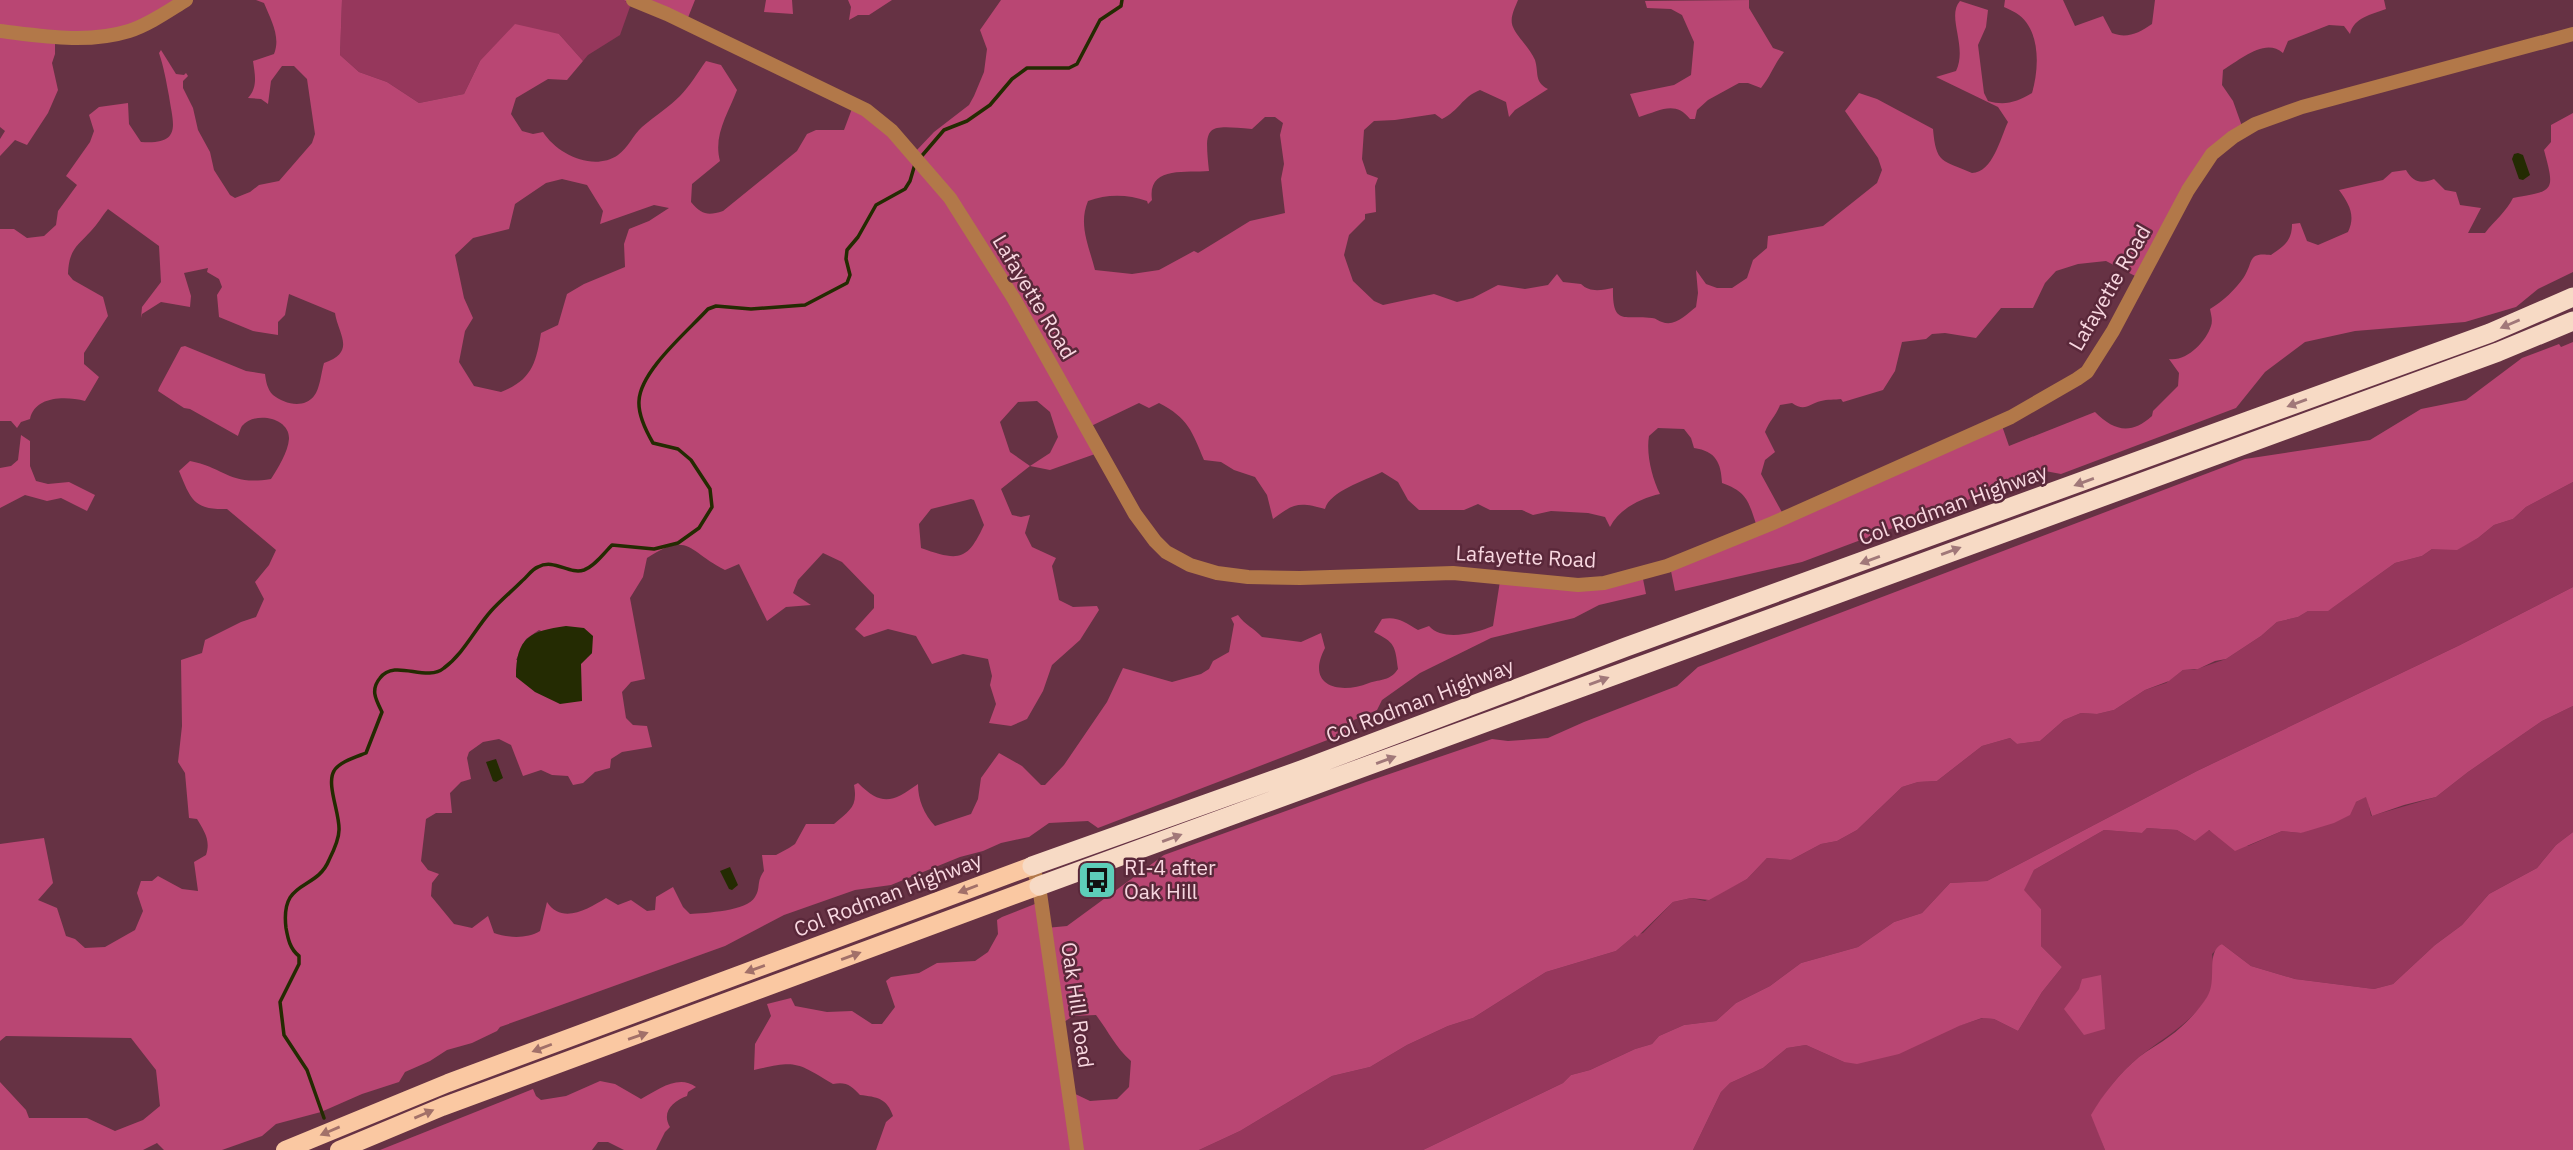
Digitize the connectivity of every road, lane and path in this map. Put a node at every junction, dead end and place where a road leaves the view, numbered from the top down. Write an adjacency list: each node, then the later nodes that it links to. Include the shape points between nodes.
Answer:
1 (186, 0): 3 (street, via 153,21 108,36 57,38)
2 (633, 0): 4 (street, Lafayette Road, via 866,110 892,131 950,198 1014,299 1135,514 1155,541 1178,559 1203,570 1248,577 1453,573 1578,585 1643,574 1773,523 2011,417 2077,379 2087,372 2113,331 2203,167 2219,147 2244,130 2302,107)
3 (0, 30)
4 (2573, 34)
5 (2573, 297): 7 (highway, Col Rodman Highway, one-way to 7, via 2490,332)
6 (2573, 321): 8 (highway, Col Rodman Highway, one-way to 6, via 2472,362)
7 (1032, 866): 8 (street, Oak Hill Road); 9 (highway, Col Rodman Highway, one-way to 9, via 448,1083)
8 (1039, 886): 10 (highway, Col Rodman Highway, one-way to 8, via 442,1107); 11 (street, Oak Hill Road)
9 (285, 1150)
10 (339, 1150)
11 (1077, 1150)

